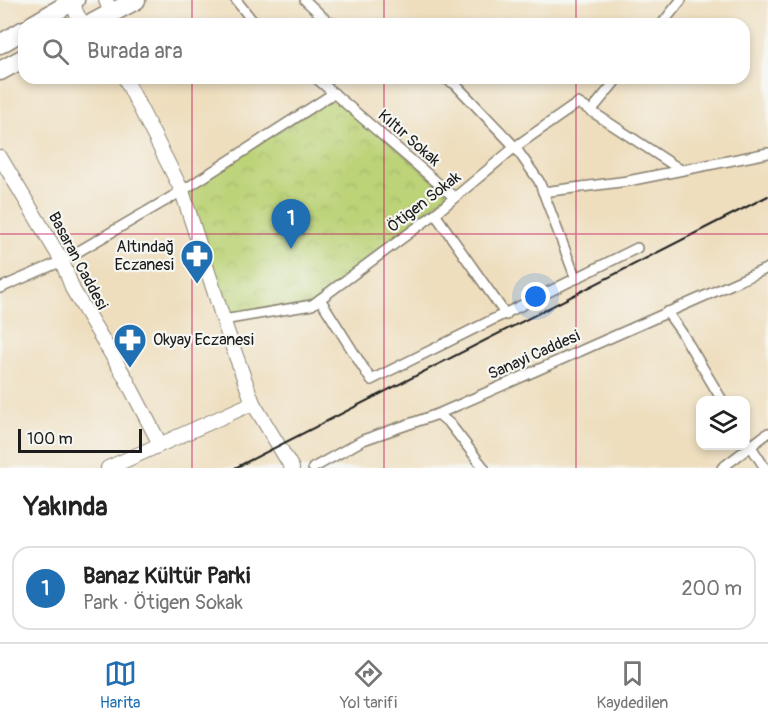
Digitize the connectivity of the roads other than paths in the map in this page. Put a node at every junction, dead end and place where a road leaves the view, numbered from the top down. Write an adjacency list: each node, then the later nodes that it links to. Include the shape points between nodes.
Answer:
1 (74, 0): 7 (highway); 8 (street)
2 (136, 0): 6 (highway)
3 (236, 0): 9 (street)
4 (305, 0): 10 (street)
5 (681, 0): 11 (street)
6 (109, 12)
7 (44, 18)
8 (78, 18)
9 (250, 18)
10 (323, 18)
11 (667, 18)
12 (18, 34): 13 (highway)
13 (0, 44)
14 (18, 61): 15 (highway)
15 (0, 71)
16 (128, 84): 26 (street)
17 (323, 84): 20 (street, Kıltır Sokak)
18 (454, 84): 22 (street)
19 (613, 84): 21 (street)
20 (334, 93): 26 (street); 28 (street, Kıltır Sokak)
21 (591, 111): 22 (street, Ötigen Sokak, via 578,103); 25 (street)
22 (515, 147): 27 (street); 28 (street, Ötigen Sokak)
23 (768, 153): 25 (street)
24 (0, 157): 31 (street, Basaran Caddesi)
25 (681, 170): 27 (street)
26 (182, 191): 31 (street); 38 (street)
27 (543, 192): 33 (street)
28 (454, 197): 29 (street, Ötigen Sokak)
29 (435, 214): 35 (street, Ötigen Sokak); 37 (street)
30 (637, 248): 33 (street)
31 (62, 261): 34 (street); 44 (street, Basaran Caddesi, via 73,290)
32 (768, 268): 36 (street, Sanayi Caddesi)
33 (576, 279): 37 (street)
34 (0, 288)
35 (320, 299): 37 (street, via 371,380); 38 (street, Ötigen Sokak, via 312,305)
36 (667, 312): 39 (street); 41 (street, Sanayi Caddesi)
37 (506, 315)
38 (223, 320): 40 (street)
39 (720, 396)
40 (253, 403): 44 (street); 48 (street)
41 (438, 414): 49 (street, Sanayi Caddesi, via 363,440); 50 (street)
42 (768, 433): 43 (street)
43 (750, 442)
44 (160, 444): 47 (street)
45 (750, 446): 52 (street)
46 (741, 450): 51 (street)
47 (108, 468)
48 (292, 468)
49 (313, 468)
50 (484, 468)
51 (722, 468)
52 (765, 468)

